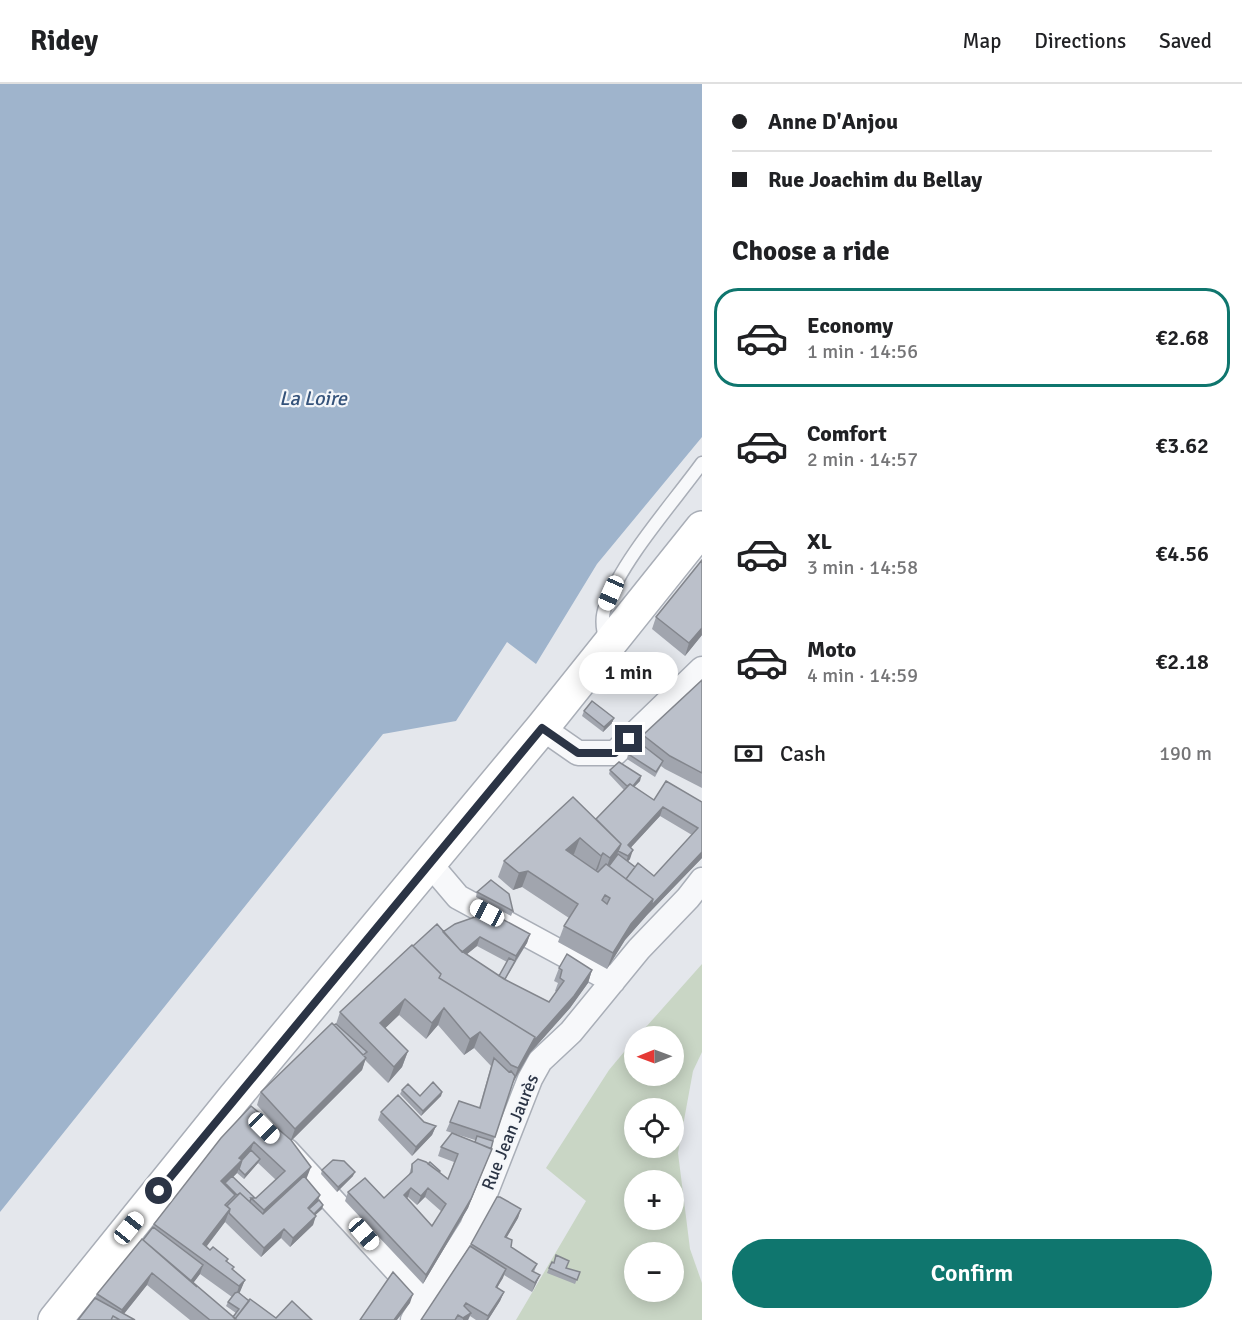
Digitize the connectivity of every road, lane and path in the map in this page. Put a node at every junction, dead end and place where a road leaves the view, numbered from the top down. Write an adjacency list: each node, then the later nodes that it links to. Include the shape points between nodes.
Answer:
1 (702, 463): 3 (lane, via 617,580 605,607 602,630)
2 (702, 528): 3 (main road)
3 (607, 646): 5 (main road)
4 (702, 669): 5 (street, via 615,753 578,753)
5 (542, 728): 6 (main road)
6 (430, 864): 8 (street, via 458,897); 11 (main road, via 242,1106)
7 (695, 889): 8 (street, Rue Jean Jaurès)
8 (613, 981): 10 (street, Rue Jean Jaurès, via 571,1032 540,1061 472,1227)
9 (274, 1138): 10 (street, via 323,1187)
10 (419, 1310)
11 (55, 1320)

